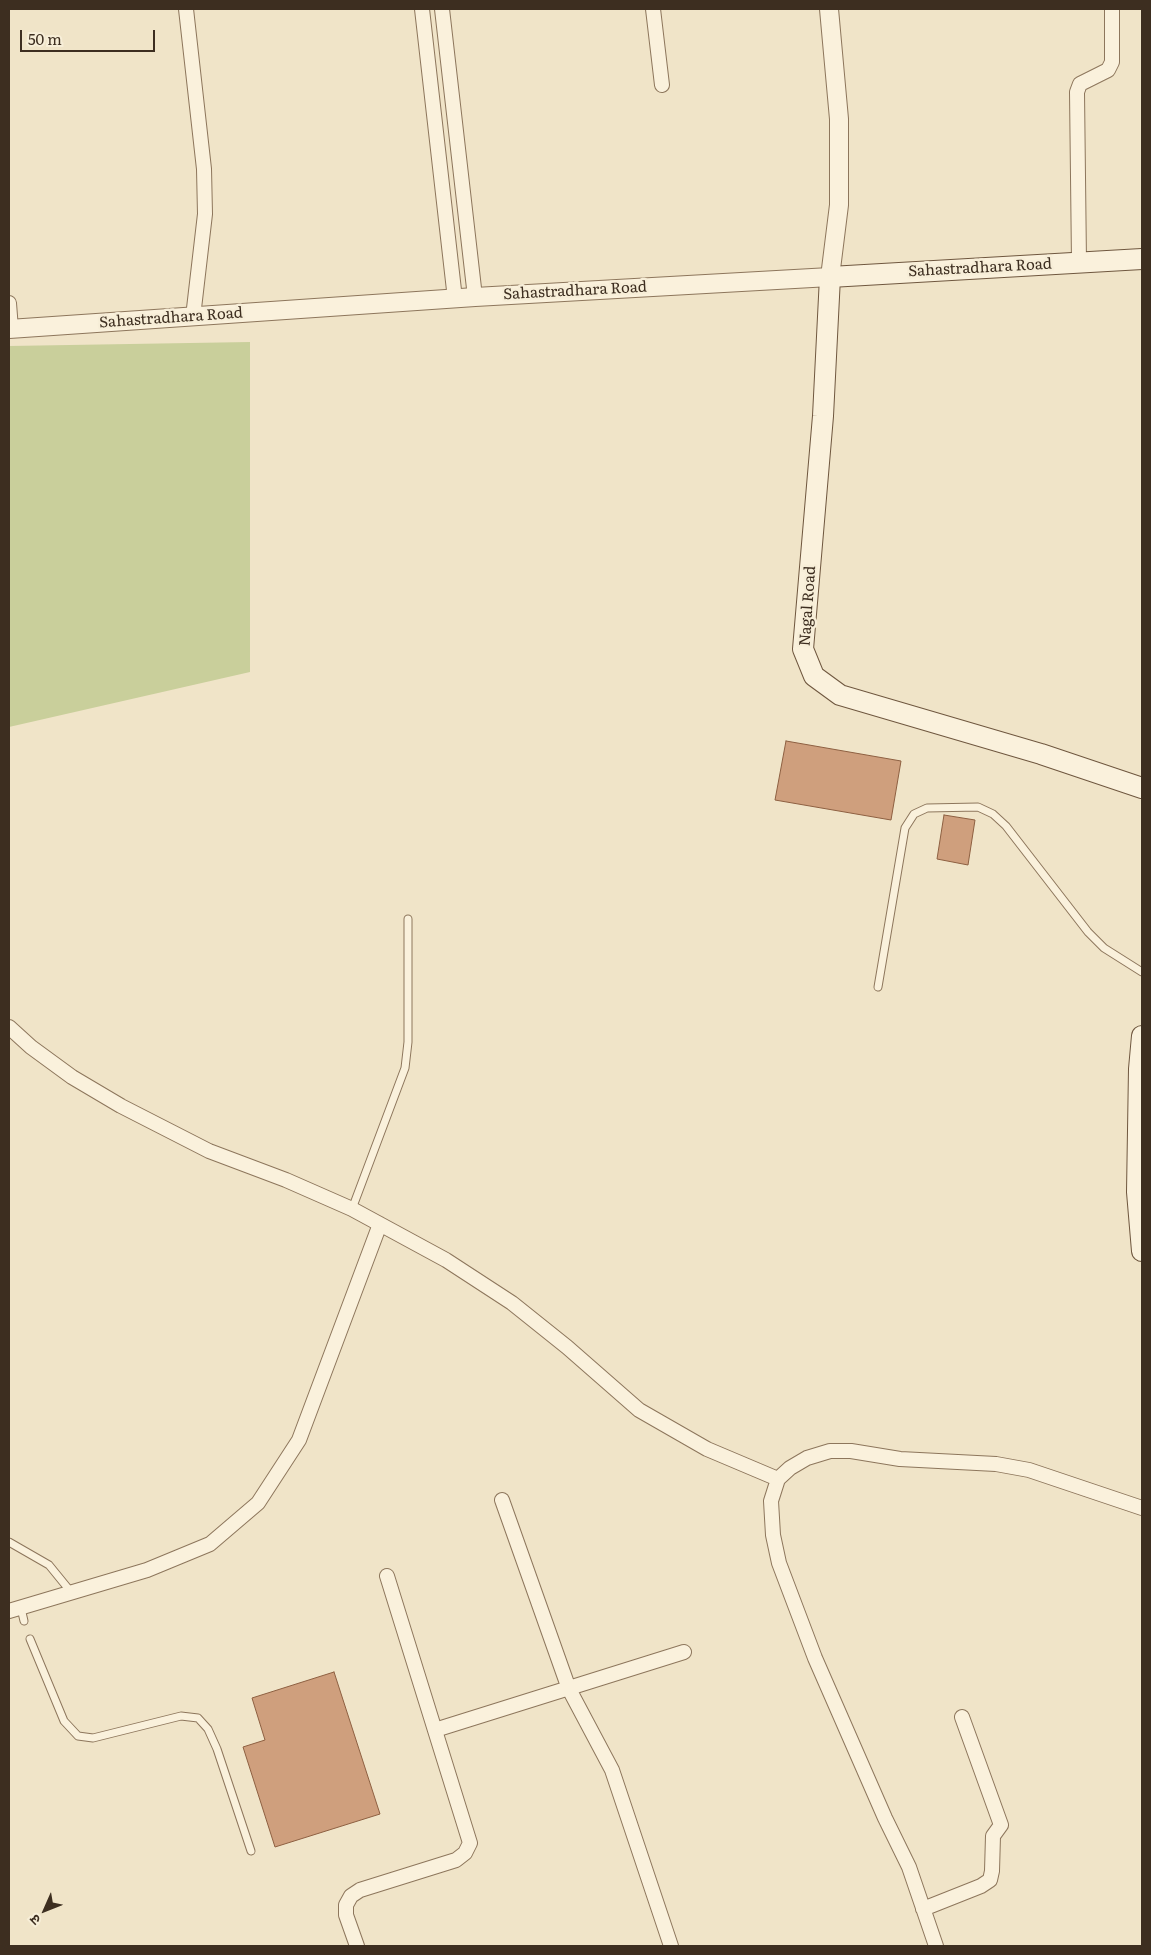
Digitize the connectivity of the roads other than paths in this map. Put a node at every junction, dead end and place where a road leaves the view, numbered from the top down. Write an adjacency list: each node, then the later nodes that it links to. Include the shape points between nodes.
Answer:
1 (186, 9): 14 (street, via 204,169 205,214)
2 (422, 9): 12 (street)
3 (442, 9): 11 (street)
4 (653, 9): 7 (street)
5 (829, 9): 10 (street, via 840,120 839,206)
6 (1112, 9): 9 (street, via 1112,62 1108,70 1080,84 1077,92)
7 (662, 85)
8 (1142, 258): 9 (main road, Sahastradhara Road)
9 (1079, 262): 10 (main road, Sahastradhara Road)
10 (830, 277): 11 (street, Sahastradhara Road); 16 (main road, Nagal Road, via 823,416 803,649 814,676 840,695)
11 (475, 297): 12 (street, Sahastradhara Road)
12 (455, 298): 14 (street, Sahastradhara Road)
13 (9, 303): 15 (street)
14 (193, 316): 15 (street, Sahastradhara Road)
15 (10, 329)
16 (1142, 788)
17 (408, 919): 22 (lane, via 405,1068)
18 (1142, 972): 19 (lane, via 1104,948 1088,932 1006,826 993,814 978,807 927,808 914,814 906,828)
19 (878, 987)
20 (9, 1027): 22 (street, via 72,1077 122,1106 209,1151)
21 (1142, 1036): 24 (main road, via 1138,1192)
22 (352, 1209): 23 (street)
23 (380, 1224): 25 (street, via 446,1260 512,1303 639,1410 707,1449); 30 (street, via 299,1440 258,1503 210,1544 147,1570)
24 (1142, 1244)
25 (778, 1479): 27 (street, via 807,1458 830,1451 851,1451 900,1459 996,1464 1029,1470); 38 (street, via 771,1501 779,1563 815,1658 909,1867)
26 (502, 1500): 34 (street)
27 (1142, 1508)
28 (9, 1542): 30 (lane, via 49,1565)
29 (387, 1576): 36 (street)
30 (71, 1593): 31 (street)
31 (18, 1614)
32 (30, 1639): 37 (lane, via 64,1721 78,1736 94,1738 181,1716 198,1718 218,1749)
33 (684, 1652): 34 (street)
34 (569, 1689): 36 (street); 40 (street, via 612,1770)
35 (962, 1717): 38 (street, via 1001,1825 992,1841 992,1871 990,1880 981,1886)
36 (435, 1730): 39 (street, via 470,1843 456,1860 360,1890 351,1896 346,1905 346,1915)
37 (251, 1851)
38 (924, 1909): 41 (street)
39 (357, 1946)
40 (671, 1946)
41 (936, 1946)

